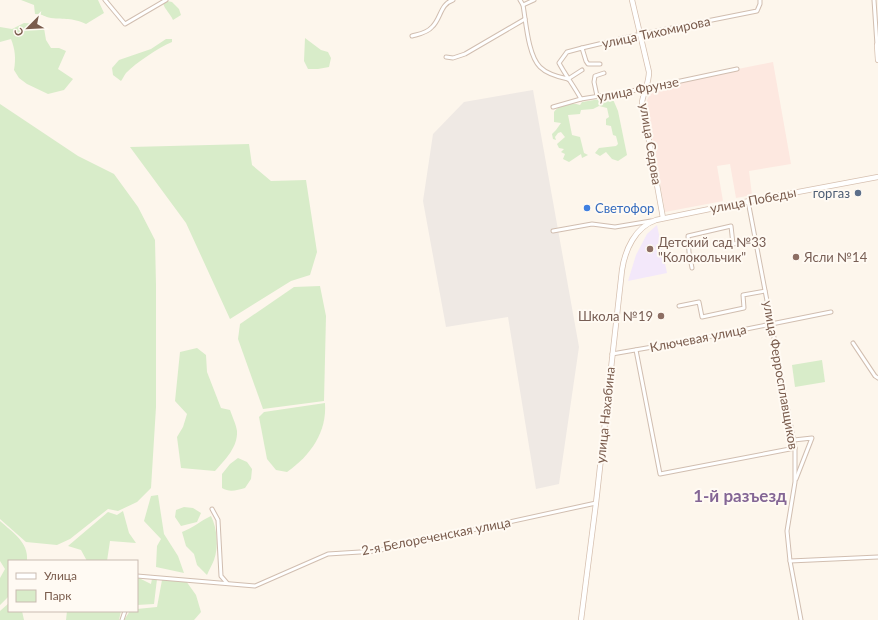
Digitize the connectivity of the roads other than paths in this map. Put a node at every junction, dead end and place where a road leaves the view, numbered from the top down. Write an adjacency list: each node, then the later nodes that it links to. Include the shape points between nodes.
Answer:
1 (105, 0): 2 (street, via 125,24)
2 (166, 0)
3 (453, 0): 12 (street, via 441,9 433,27)
4 (520, 0): 9 (street)
5 (534, 0): 9 (street)
6 (632, 0): 11 (main road, улица Седова)
7 (760, 0): 11 (street, улица Тихомирова, via 757,11)
8 (874, 0): 13 (street)
9 (523, 5): 10 (street)
10 (525, 19): 15 (street, via 465,54 453,58); 22 (street, via 534,59 540,68 552,75)
11 (640, 35): 14 (street, улица Тихомирова); 23 (main road, улица Седова, via 649,72)
12 (412, 36)
13 (877, 45): 16 (main road)
14 (582, 48): 17 (street, улица Тихомирова, via 567,52); 18 (street, via 588,64)
15 (446, 57)
16 (878, 60)
17 (559, 63): 22 (street, улица Фрунзе)
18 (600, 64)
19 (737, 69): 23 (street, улица Фрунзе)
20 (582, 70): 22 (street)
21 (604, 73): 24 (street, via 595,76)
22 (568, 79): 25 (street, улица Фрунзе)
23 (646, 88): 24 (street, улица Фрунзе); 29 (main road, улица Седова, via 642,102)
24 (597, 96): 25 (street, улица Фрунзе)
25 (581, 99): 26 (street)
26 (553, 107)
27 (878, 177): 28 (main road, улица Победы)
28 (748, 201): 29 (main road, улица Победы); 32 (street, улица Ферросплавщиков)
29 (663, 218): 30 (main road, улица Победы)
30 (652, 221): 31 (street, via 615,227 592,224); 40 (main road, улица Нахабина, via 637,234 624,256)
31 (553, 231)
32 (756, 240): 33 (street, via 733,244 731,226 688,236); 34 (street, улица Ферросплавщиков)
33 (692, 268)
34 (765, 291): 35 (street, via 743,296 744,308 702,317 699,302); 37 (street, улица Ферросплавщиков)
35 (679, 306)
36 (831, 312): 37 (street, Ключевая улица)
37 (772, 324): 39 (street, Ключевая улица); 42 (street, улица Ферросплавщиков)
38 (853, 343): 41 (street)
39 (636, 350): 40 (street, Ключевая улица); 43 (street, via 660,474)
40 (612, 354): 45 (main road, улица Нахабина)
41 (878, 378)
42 (794, 440): 43 (street, улица Ферросплавщиков); 44 (street, via 812,438)
43 (795, 448): 44 (street, улица Ферросплавщиков)
44 (794, 482): 48 (street, улица Ферросплавщиков, via 787,531)
45 (596, 503): 50 (street, 2-я Белореченская улица, via 376,551 328,554 255,586); 51 (main road, улица Нахабина)
46 (212, 509): 50 (street, via 218,520 221,576)
47 (878, 558): 48 (street)
48 (790, 561): 52 (street, улица Ферросплавщиков)
49 (138, 576): 50 (street, 2-я Белореченская улица)
50 (227, 583)
51 (581, 620)
52 (801, 620)

